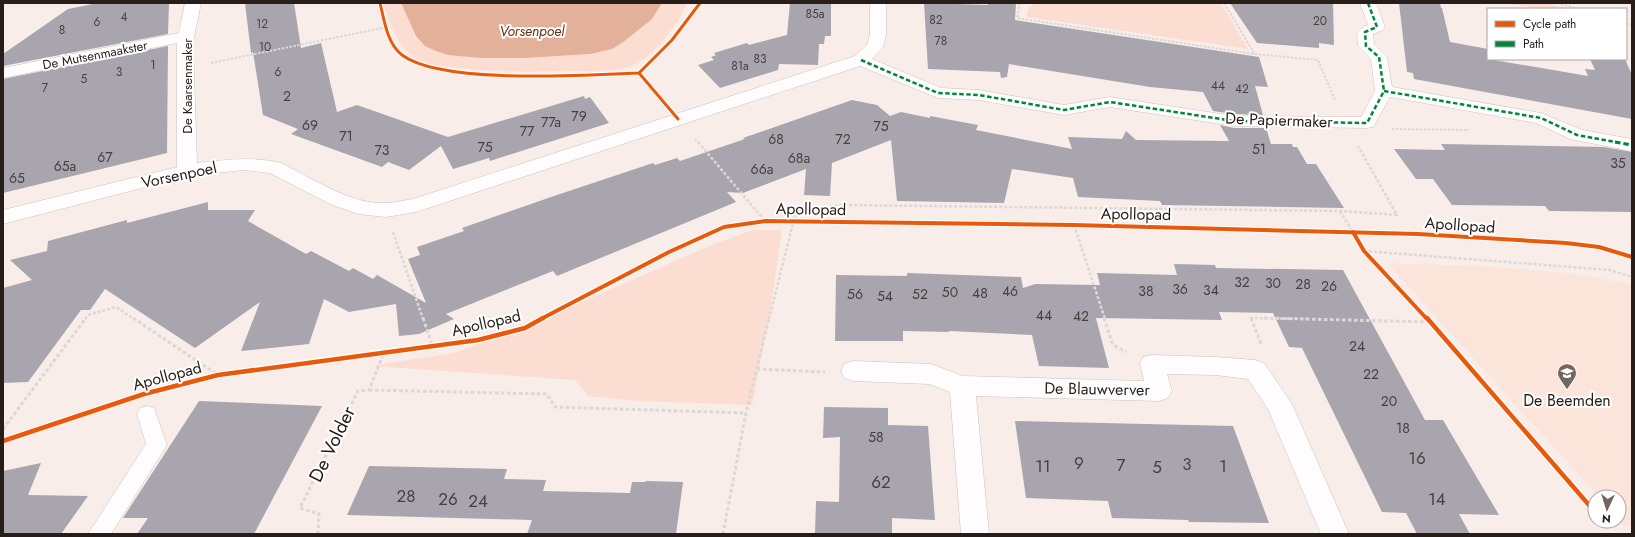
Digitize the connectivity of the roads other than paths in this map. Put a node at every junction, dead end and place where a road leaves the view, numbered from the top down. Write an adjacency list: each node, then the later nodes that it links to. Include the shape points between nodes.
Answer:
1 (193, 3): 4 (street, De Kaarsenmaker)
2 (878, 3): 5 (street, Vorsenpoel, via 878,35 875,47)
3 (1368, 3): 7 (street, via 1377,27 1365,32 1366,46 1379,57)
4 (186, 36): 6 (street, De Mutsenmaakster); 9 (street, De Kaarsenmaker)
5 (861, 60): 7 (street, De Papiermaker, via 938,93 979,95 1064,110 1110,102 1176,110 1234,121 1367,123); 9 (street, Vorsenpoel, via 443,197 386,210 358,207 337,199 274,167 244,164)
6 (3, 73)
7 (1384, 91): 8 (street, via 1541,118 1578,135)
8 (1632, 145)
9 (187, 170): 10 (street, Vorsenpoel)
10 (3, 217)
11 (853, 371): 12 (street, De Blauwverver, via 932,374)
12 (962, 386): 15 (street); 16 (street, De Blauwverver, via 1159,391 1152,364 1255,370 1279,404)
13 (147, 414): 14 (lane, via 157,445)
14 (99, 534)
15 (975, 534)
16 (1335, 534)

